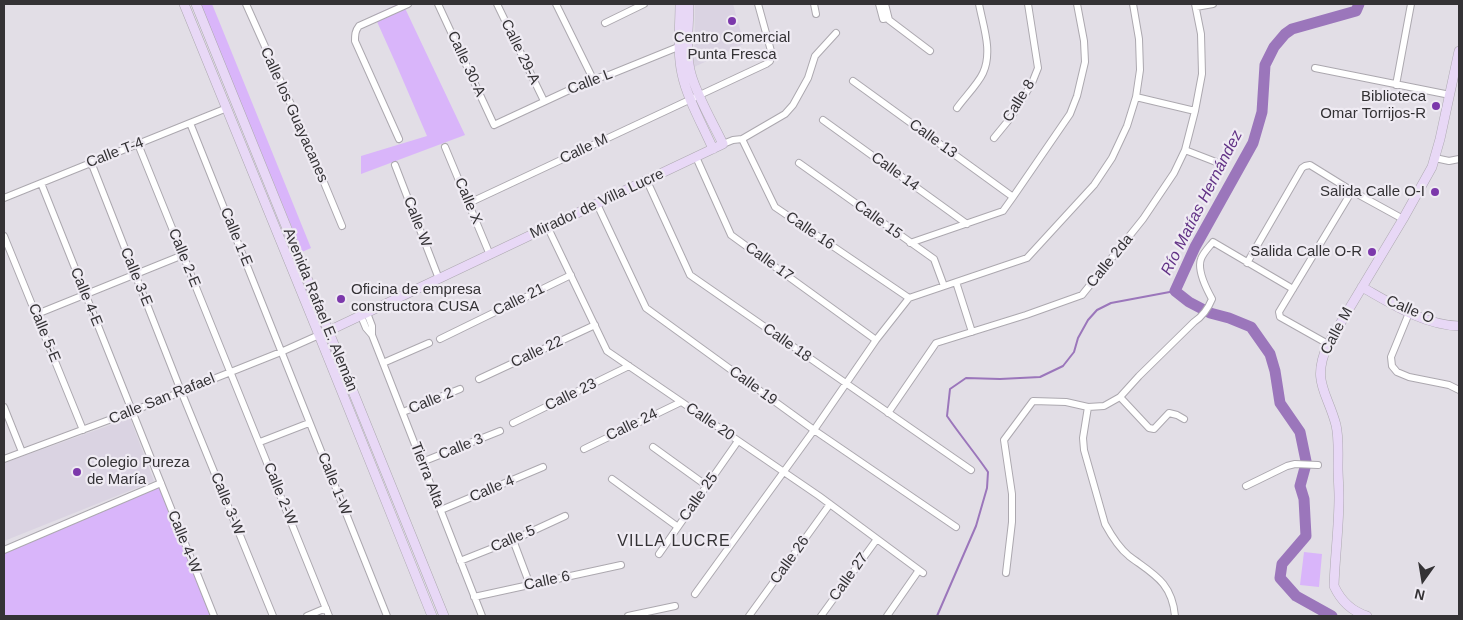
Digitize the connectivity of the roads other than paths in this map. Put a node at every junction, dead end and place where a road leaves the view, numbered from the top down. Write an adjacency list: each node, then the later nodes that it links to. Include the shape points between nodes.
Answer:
1 (184, 4): 38 (street, Avenida Rafael E. Alemán)
2 (196, 4): 89 (street, Avenida Rafael E. Alemán)
3 (246, 4): 68 (street, Calle los Guayacanes)
4 (408, 4): 45 (street, via 359,26 355,35)
5 (438, 4): 43 (street, Calle 30-A)
6 (497, 4): 37 (street, Calle 29-A)
7 (556, 4): 31 (street)
8 (644, 4): 24 (street)
9 (680, 4): 26 (street)
10 (689, 4): 26 (street)
11 (758, 4): 35 (street, Calle M, via 771,51 770,61)
12 (814, 4): 22 (street)
13 (879, 4): 23 (street, via 883,19)
14 (885, 4): 23 (street)
15 (979, 4): 39 (street, via 987,59 982,74)
16 (1028, 4): 44 (street, Calle 8, via 1038,68 1012,116)
17 (1077, 4): 62 (street, via 1085,62 1078,96 1070,114)
18 (1133, 4): 36 (street, via 1139,39 1140,70)
19 (1213, 4): 21 (street)
20 (1411, 4): 33 (street)
21 (1195, 5): 40 (street, Calle 2da, via 1202,74)
22 (816, 14)
23 (888, 18): 27 (street)
24 (605, 23)
25 (836, 33): 46 (street, Mirador de Villa Lucre, via 815,56 808,78 793,105 785,114)
26 (684, 45): 31 (street, Calle L); 35 (street, via 686,73)
27 (930, 51)
28 (1459, 51): 29 (street, Calle M)
29 (1458, 66): 34 (street, Calle M)
30 (1315, 68): 33 (street)
31 (593, 79): 37 (street, Calle L)
32 (853, 81): 62 (street, Calle 13)
33 (1396, 84): 34 (street)
34 (1450, 95): 53 (street, Calle M)
35 (695, 97): 48 (street); 50 (street); 64 (street, Calle M)
36 (1136, 97): 40 (street); 78 (street, via 1128,126 1094,185 1027,258)
37 (544, 101): 43 (street, Calle L)
38 (227, 108): 42 (street, Calle T-4); 91 (street, Avenida Rafael E. Alemán)
39 (957, 108)
40 (1196, 111): 51 (street, Calle 2da)
41 (823, 120): 67 (street, Calle 14)
42 (190, 123): 47 (street, Calle T-4); 96 (street, Calle 1-E)
43 (494, 125)
44 (994, 138)
45 (399, 139)
46 (742, 139): 48 (street, Mirador de Villa Lucre); 83 (street, Calle 16, via 775,207)
47 (138, 144): 55 (street, Calle T-4); 72 (street, Calle 2-E)
48 (723, 144): 50 (street, Mirador de Villa Lucre)
49 (445, 147): 64 (street, Calle X)
50 (714, 149): 52 (street, Mirador de Villa Lucre)
51 (1185, 150): 56 (street); 90 (street, Calle 2da, via 1174,173 1143,219 1082,295)
52 (696, 158): 59 (street, Mirador de Villa Lucre); 93 (street, Calle 17, via 731,235)
53 (1435, 158): 54 (street); 66 (street, Calle M)
54 (1459, 159)
55 (90, 162): 60 (street, Calle T-4); 75 (street, Calle 3-E)
56 (1216, 162)
57 (798, 163): 71 (street, Calle 15)
58 (395, 165): 77 (street, Calle W)
59 (647, 181): 65 (street, Mirador de Villa Lucre); 101 (street, Calle 18, via 690,275)
60 (41, 183): 63 (street, Calle T-4); 82 (street, Calle 4-E)
61 (1352, 191): 66 (street); 74 (street, via 1310,165 1302,168); 81 (street)
62 (1013, 197): 67 (street, via 1002,211)
63 (4, 198)
64 (469, 203): 73 (street, Calle X)
65 (597, 204): 69 (street, Mirador de Villa Lucre); 116 (street, Calle 19, via 646,308)
66 (1403, 219): 80 (street, Calle M)
67 (967, 224): 71 (street)
68 (342, 226)
69 (548, 228): 73 (street, Mirador de Villa Lucre); 76 (street, Calle 20)
70 (4, 236): 85 (street, Calle 5-E)
71 (910, 243): 79 (street, Calle 15, via 934,259)
72 (183, 255): 75 (street); 99 (street, Calle 2-E)
73 (490, 255): 77 (street, Mirador de Villa Lucre)
74 (1247, 263): 81 (street); 105 (street, via 1213,242 1201,260 1205,286 1212,299 1210,305)
75 (135, 275): 82 (street); 104 (street, Calle 3-E)
76 (571, 275): 87 (street, Calle 20); 92 (street, Calle 21)
77 (439, 279): 86 (street, Mirador de Villa Lucre)
78 (956, 282): 79 (street); 90 (street)
79 (944, 286): 83 (street)
80 (1362, 287): 84 (street, Calle O); 95 (street, Calle M)
81 (1292, 289): 95 (street, via 1280,316)
82 (85, 295): 85 (street); 109 (street, Calle 4-E)
83 (909, 298): 93 (street)
84 (1409, 313): 88 (street, Calle O); 103 (street, via 1391,357 1392,366 1396,372 1409,377 1450,385)
85 (37, 314): 115 (street, Calle 5-E)
86 (364, 315): 89 (street, Mirador de Villa Lucre); 97 (street, Tierra Alta, via 366,328)
87 (596, 325): 98 (street, Calle 20, via 607,351); 100 (street, Calle 22)
88 (1459, 326)
89 (328, 332): 91 (street, Mirador de Villa Lucre); 157 (street, Avenida Rafael E. Alemán)
90 (972, 332): 111 (street, Calle 2da, via 936,343)
91 (319, 335): 96 (street, Calle San Rafael); 156 (street, Avenida Rafael E. Alemán)
92 (440, 339)
93 (876, 340): 101 (street)
94 (428, 343): 97 (street)
95 (1328, 344): 150 (street, Calle M, via 1320,378 1338,435 1339,497 1334,586)
96 (281, 352): 99 (street, Calle San Rafael); 113 (street, Calle 1-W)
97 (384, 363): 110 (street, Tierra Alta)
98 (630, 366): 106 (street, Calle 20); 114 (street, Calle 23)
99 (231, 372): 104 (street, Calle San Rafael); 119 (street, Calle 2-W)
100 (479, 379)
101 (846, 384): 111 (street, Calle 18); 116 (street)
102 (460, 389): 110 (street, Calle 2)
103 (1459, 390)
104 (181, 391): 109 (street, Calle San Rafael); 152 (street, Calle 3-W)
105 (1120, 397): 108 (street, via 1104,406); 112 (street, via 1149,428 1154,429 1169,413)
106 (681, 402): 118 (street, Calle 20); 121 (street, Calle 24)
107 (4, 407): 122 (street)
108 (1088, 407): 144 (street, via 1066,402 1032,401 1004,440 1012,494); 163 (street, via 1084,450 1105,524 1128,555 1163,582)
109 (133, 411): 115 (street, Calle San Rafael); 130 (street, Calle 4-W)
110 (403, 412): 124 (street, Tierra Alta)
111 (888, 413): 127 (street, Calle 18)
112 (1184, 419)
113 (309, 423): 119 (street); 155 (street, Calle 1-W)
114 (513, 423)
115 (83, 430): 122 (street, Calle San Rafael)
116 (814, 430): 128 (street); 137 (street, Calle 19)
117 (500, 431): 124 (street, Calle 3)
118 (738, 440): 128 (street, Calle 20); 131 (street, Calle 25)
119 (260, 442): 149 (street, Calle 2-W)
120 (653, 447): 131 (street)
121 (584, 449)
122 (22, 452): 123 (street, Calle San Rafael)
123 (4, 459)
124 (422, 462): 134 (street, Tierra Alta)
125 (1318, 465): 132 (street, via 1287,466)
126 (543, 467): 134 (street, Calle 4)
127 (971, 470)
128 (784, 472): 133 (street, Calle 20); 146 (street)
129 (612, 479): 136 (street)
130 (161, 484): 140 (street); 151 (street, Calle 4-W)
131 (706, 486): 136 (street, Calle 25)
132 (1246, 486)
133 (830, 504): 138 (street, Calle 20); 160 (street, Calle 26)
134 (441, 510): 142 (street, Tierra Alta)
135 (565, 516): 139 (street, Calle 5)
136 (678, 527): 141 (street, Calle 25)
137 (956, 528)
138 (876, 539): 161 (street, Calle 27); 162 (street, Calle 20, via 921,572)
139 (513, 540): 142 (street, Calle 5); 145 (street)
140 (4, 550)
141 (660, 554)
142 (460, 561): 147 (street, Tierra Alta)
143 (621, 565): 145 (street, Calle 6)
144 (1006, 573)
145 (530, 584): 147 (street, Calle 6)
146 (695, 594)
147 (474, 597): 158 (street, Tierra Alta)
148 (675, 606): 159 (street)
149 (326, 608): 153 (street); 154 (street, Calle 2-W)
150 (1352, 614): 164 (street, Calle M)
151 (214, 616)
152 (273, 616)
153 (307, 616)
154 (330, 616)
155 (387, 616)
156 (432, 616)
157 (444, 616)
158 (482, 616)
159 (628, 616)
160 (749, 616)
161 (821, 616)
162 (887, 616)
163 (1175, 616)
164 (1367, 616)

